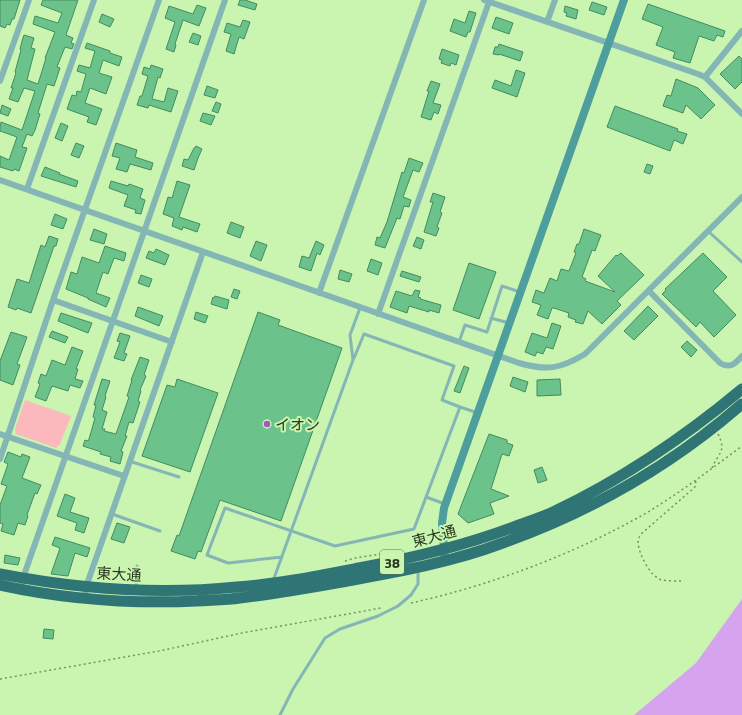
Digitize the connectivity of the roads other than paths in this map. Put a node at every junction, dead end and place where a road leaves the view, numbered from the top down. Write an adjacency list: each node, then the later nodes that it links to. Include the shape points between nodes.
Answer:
1 (29, 0): 13 (street)
2 (94, 0): 16 (street)
3 (159, 0): 18 (street)
4 (225, 0): 19 (street)
5 (424, 0): 25 (street)
6 (555, 0): 9 (street)
7 (624, 0): 11 (street)
8 (486, 1): 9 (street); 28 (street)
9 (547, 22): 11 (street)
10 (742, 31): 12 (street)
11 (609, 43): 12 (street); 24 (street)
12 (705, 77): 14 (street)
13 (0, 81)
14 (742, 114)
15 (0, 180): 16 (street)
16 (27, 189): 18 (street)
17 (742, 197): 20 (street)
18 (86, 210): 19 (street); 26 (street)
19 (144, 231): 21 (street); 30 (street)
20 (708, 231): 22 (lane); 23 (street)
21 (203, 252): 25 (street); 32 (street)
22 (742, 262)
23 (649, 291): 34 (street, via 585,354 563,366 533,367); 35 (street, via 720,363 730,366)
24 (521, 292): 29 (lane, via 502,286); 31 (street)
25 (318, 293): 27 (street)
26 (53, 300): 30 (street); 42 (street)
27 (360, 308): 28 (street); 36 (lane, via 350,335)
28 (378, 314): 33 (street)
29 (491, 318): 31 (lane); 33 (lane, via 487,332 465,325)
30 (113, 321): 32 (street); 43 (street)
31 (510, 324): 34 (street)
32 (172, 342): 45 (street)
33 (459, 342): 34 (street)
34 (499, 355): 40 (street)
35 (742, 356)
36 (353, 360): 39 (lane, via 364,334 454,366 442,400); 52 (lane)
37 (742, 390): 53 (highway, 東大通 / 38, via 667,448 622,476 552,513)
38 (742, 404): 53 (highway, 東大通 / 38, via 672,458 628,486 556,523 499,545)
39 (460, 407): 40 (lane); 48 (lane)
40 (478, 413): 49 (street)
41 (0, 434): 42 (street)
42 (8, 436): 43 (street); 44 (street)
43 (65, 456): 46 (street); 58 (street)
44 (0, 459)
45 (129, 461): 46 (street); 47 (lane)
46 (124, 476): 50 (street)
47 (179, 477)
48 (426, 497): 49 (lane); 52 (lane, via 414,529 335,546)
49 (446, 504): 53 (street, via 442,523)
50 (112, 514): 51 (lane); 63 (street)
51 (160, 531)
52 (291, 531): 54 (lane); 54 (lane, via 225,508 207,555 228,563)
53 (445, 555): 56 (highway, 東大通 / 38); 59 (highway, 東大通 / 38)
54 (282, 557): 59 (lane)
55 (137, 566): 62 (lane)
56 (418, 567): 63 (highway, 東大通 / 38, via 239,599 159,602); 64 (lane, via 418,584 411,595 398,606 340,629 325,638)
57 (0, 574): 58 (highway, 東大通 / 38)
58 (23, 578): 61 (street); 63 (highway, 東大通 / 38)
59 (273, 583): 62 (highway, 東大通 / 38, via 237,588)
60 (0, 585): 61 (highway, 東大通 / 38)
61 (21, 589): 63 (highway, 東大通 / 38)
62 (136, 590): 63 (highway, 東大通 / 38)
63 (85, 593)
64 (280, 715)

